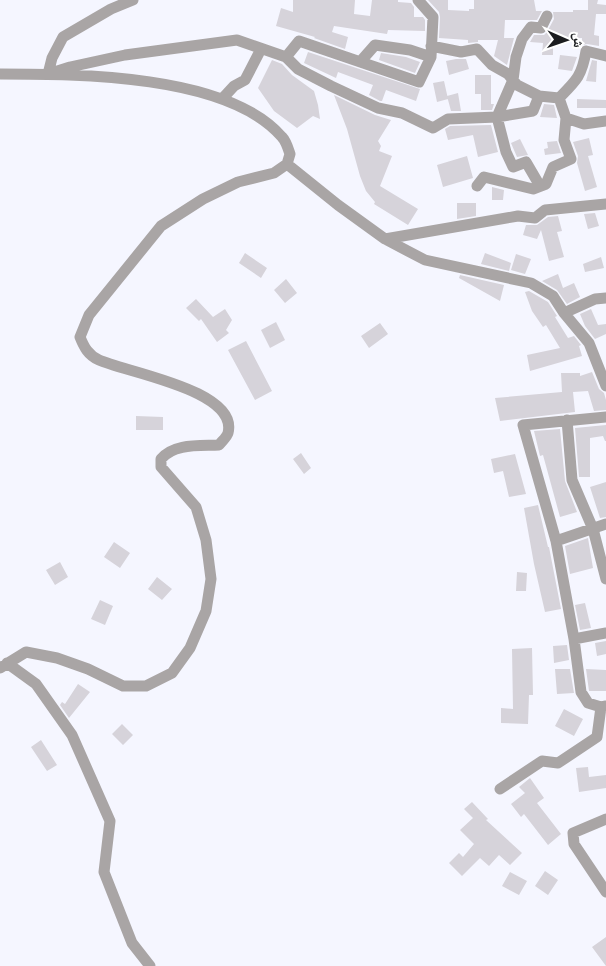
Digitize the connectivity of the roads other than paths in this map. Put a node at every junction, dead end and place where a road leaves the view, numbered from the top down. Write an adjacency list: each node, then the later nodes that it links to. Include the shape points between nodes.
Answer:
1 (133, 0): 10 (street, via 110,9 63,37 55,50)
2 (418, 0): 5 (street, via 433,17)
3 (546, 16): 11 (street, via 541,28 531,27 522,39)
4 (261, 49): 7 (street); 10 (street, via 237,40 228,41 125,55); 14 (street, via 245,80)
5 (431, 52): 8 (street, via 374,45); 8 (street, via 419,82); 11 (street, via 477,49)
6 (606, 56): 13 (street, via 586,51 583,68)
7 (286, 57): 8 (street, via 299,41); 15 (street, via 298,69 331,86 432,128 448,119)
8 (360, 62)
9 (0, 74): 10 (street)
10 (48, 74): 14 (street, via 137,81 196,90)
11 (513, 80): 12 (street); 15 (street)
12 (539, 96): 13 (street); 15 (street, via 533,110)
13 (559, 98): 16 (street)
14 (222, 99): 18 (street, via 264,120 283,138 290,154)
15 (497, 117): 20 (street, via 513,167 526,162)
16 (566, 118): 17 (street, via 584,124); 20 (street, via 564,140 571,159 553,167 546,184)
17 (606, 121)
18 (287, 164): 22 (street); 34 (street, via 274,173 238,182 203,199 161,226 89,315 80,337 86,351 99,360 172,382 202,396 221,409 229,423 228,434 219,445 184,447 167,452 161,459 161,467 196,507 206,540 211,579 206,611 190,648 172,673 146,686 123,686 57,658 26,652)
19 (477, 186): 20 (street, via 484,177 533,189)
20 (540, 186)
21 (606, 204): 22 (street, via 544,210 535,218 518,216)
22 (385, 239): 24 (street, via 425,260 531,283 553,296)
23 (606, 298): 24 (street, via 595,298)
24 (564, 314): 25 (street, via 589,343)
25 (606, 386)
26 (606, 416): 27 (street)
27 (567, 420): 29 (street, via 572,480); 30 (street, via 523,425)
28 (606, 524): 29 (street)
29 (593, 528): 30 (street); 31 (street)
30 (556, 541): 33 (street)
31 (606, 579)
32 (606, 633): 33 (street)
33 (574, 639): 35 (street, via 581,692 588,703)
34 (4, 666): 39 (street, via 36,684 72,735 110,821 104,872 132,943)
35 (604, 706): 36 (street, via 597,737 558,763 542,761)
36 (500, 789)
37 (606, 819): 38 (street, via 573,833 574,844)
38 (606, 892)
39 (150, 966)

